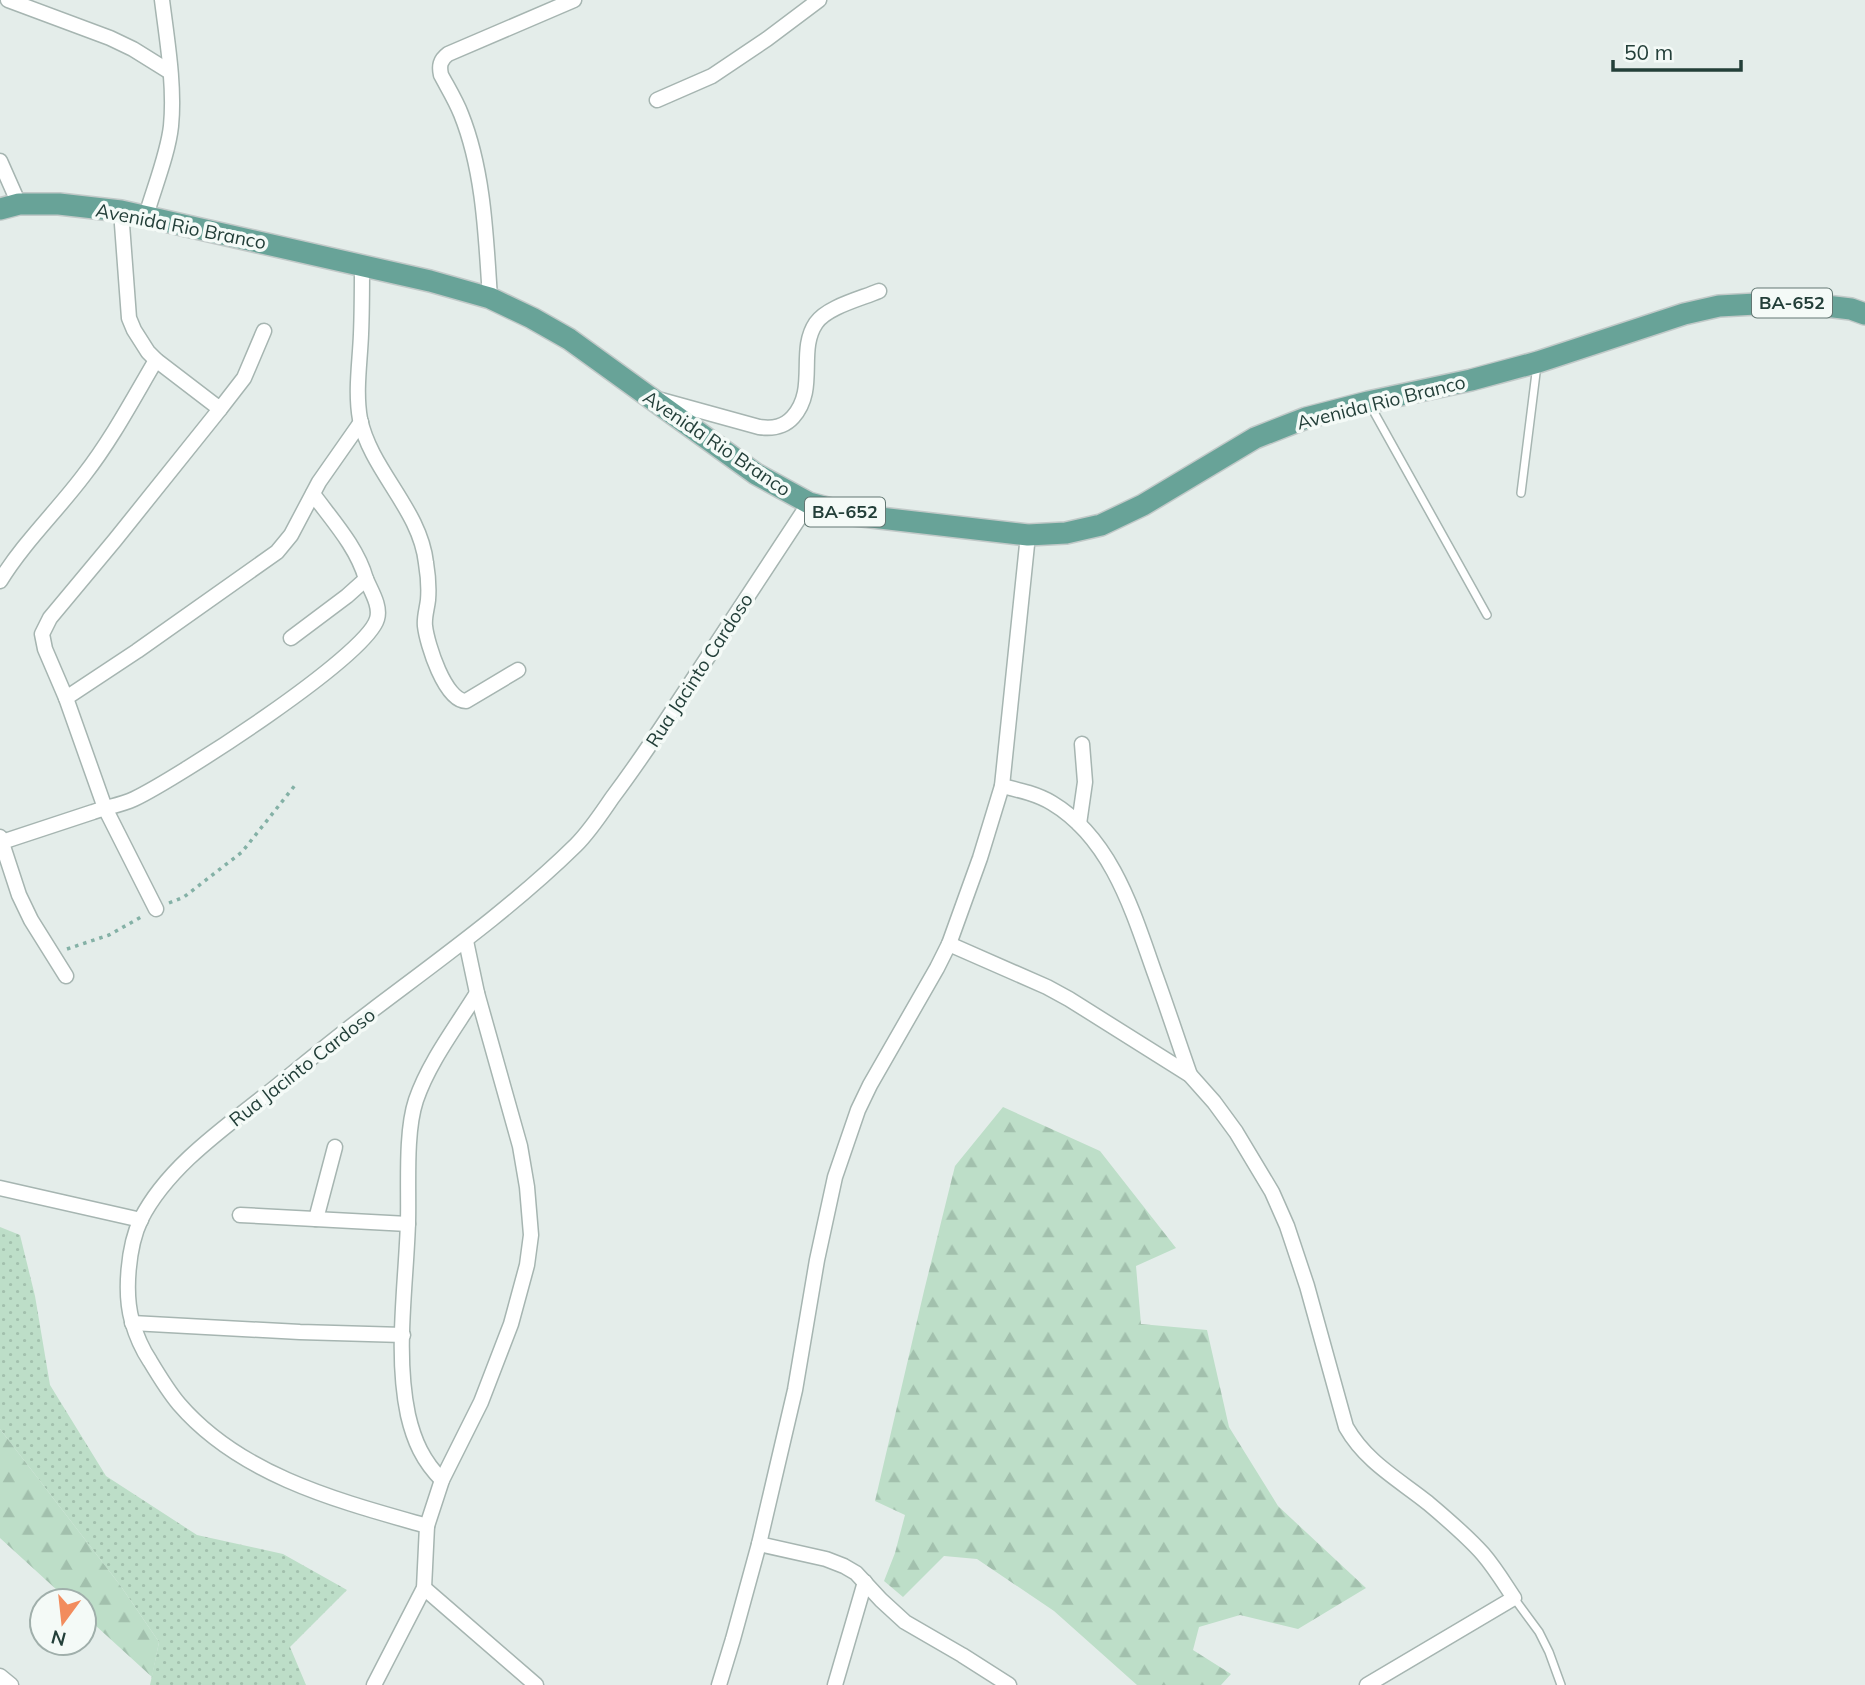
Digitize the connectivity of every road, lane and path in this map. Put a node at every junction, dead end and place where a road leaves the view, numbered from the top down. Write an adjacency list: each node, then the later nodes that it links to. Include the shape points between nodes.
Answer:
1 (8, 0): 5 (street, via 110,38)
2 (162, 0): 5 (street)
3 (574, 0): 13 (street, via 449,54 441,62 479,181)
4 (819, 0): 6 (street, via 712,76)
5 (170, 72): 10 (street, via 171,126)
6 (657, 100)
7 (0, 161): 8 (street)
8 (10, 207): 9 (main road, Avenida Rio Branco / BA-652, via 60,204)
9 (121, 211): 10 (main road, Avenida Rio Branco / BA-652); 16 (street, via 130,318 139,340)
10 (146, 216): 11 (main road, Avenida Rio Branco / BA-652)
11 (362, 265): 13 (main road, Avenida Rio Branco / BA-652); 21 (street, via 357,398)
12 (878, 291): 18 (street, via 832,310 815,324 803,402 790,421 779,427 759,427)
13 (490, 298): 18 (main road, Avenida Rio Branco / BA-652, via 569,339)
14 (1865, 314): 17 (main road, Avenida Rio Branco / BA-652, via 1792,302 1719,306)
15 (264, 331): 20 (street, via 244,377)
16 (156, 360): 20 (street); 27 (street, via 84,476)
17 (1538, 362): 19 (main road, Avenida Rio Branco / BA-652); 22 (lane)
18 (646, 395): 24 (main road, Avenida Rio Branco / BA-652, via 756,474)
19 (1368, 402): 25 (main road, Avenida Rio Branco / BA-652, via 1306,418 1255,438 1143,505 1101,524 1066,533); 28 (lane)
20 (220, 409): 31 (street, via 44,627 45,649)
21 (361, 422): 23 (street); 30 (street, via 415,527 426,559 427,636 453,695 466,701)
22 (1521, 493)
23 (313, 494): 26 (street, via 350,544); 31 (street, via 291,535 268,560)
24 (809, 503): 25 (main road, Avenida Rio Branco / BA-652, via 854,515); 39 (street, Rua Jacinto Cardoso, via 593,825)
25 (1028, 535): 34 (street)
26 (366, 579): 29 (street); 35 (street, via 379,610 368,636 239,735 148,791)
27 (0, 581)
28 (1487, 615)
29 (291, 638)
30 (518, 670)
31 (66, 698): 35 (street)
32 (1082, 744): 36 (street, via 1085,782)
33 (296, 784): 38 (path, via 242,852 184,897)
34 (1002, 786): 36 (street, via 1050,801); 40 (street)
35 (105, 808): 37 (street); 38 (street)
36 (1079, 824): 44 (street, via 1110,865 1134,914)
37 (1, 840): 41 (street, via 19,895)
38 (156, 909): 41 (path, via 109,935)
39 (466, 941): 43 (street); 49 (street, Rua Jacinto Cardoso, via 212,1138 178,1170)
40 (949, 944): 44 (street, via 1047,987); 55 (street, via 870,1084 835,1177 795,1390)
41 (51, 954): 42 (street)
42 (66, 976)
43 (477, 993): 50 (street, via 438,1054 416,1100 410,1123); 53 (street, via 520,1146 531,1235 511,1324 481,1402)
44 (1190, 1075): 58 (street, via 1236,1132 1272,1192 1307,1286 1346,1427 1356,1444 1468,1539)
45 (335, 1147): 48 (street)
46 (0, 1188): 49 (street)
47 (240, 1215): 48 (street)
48 (316, 1219): 50 (street)
49 (141, 1220): 51 (street, Rua Jacinto Cardoso, via 130,1261)
50 (408, 1224): 52 (street)
51 (132, 1323): 52 (street); 54 (street, Rua Jacinto Cardoso, via 162,1382 212,1437 250,1463 315,1491)
52 (403, 1335): 53 (street, via 404,1388 414,1437 425,1461)
53 (442, 1480): 54 (street)
54 (427, 1526): 57 (street)
55 (759, 1544): 56 (street, via 826,1559); 63 (street)
56 (865, 1582): 64 (street); 65 (street, via 905,1622)
57 (424, 1588): 61 (street); 62 (street)
58 (1514, 1598): 66 (street); 67 (lane, via 1539,1632)
59 (0, 1676): 60 (street)
60 (11, 1685)
61 (374, 1685)
62 (536, 1685)
63 (719, 1685)
64 (835, 1685)
65 (1009, 1685)
66 (1367, 1685)
67 (1561, 1685)

